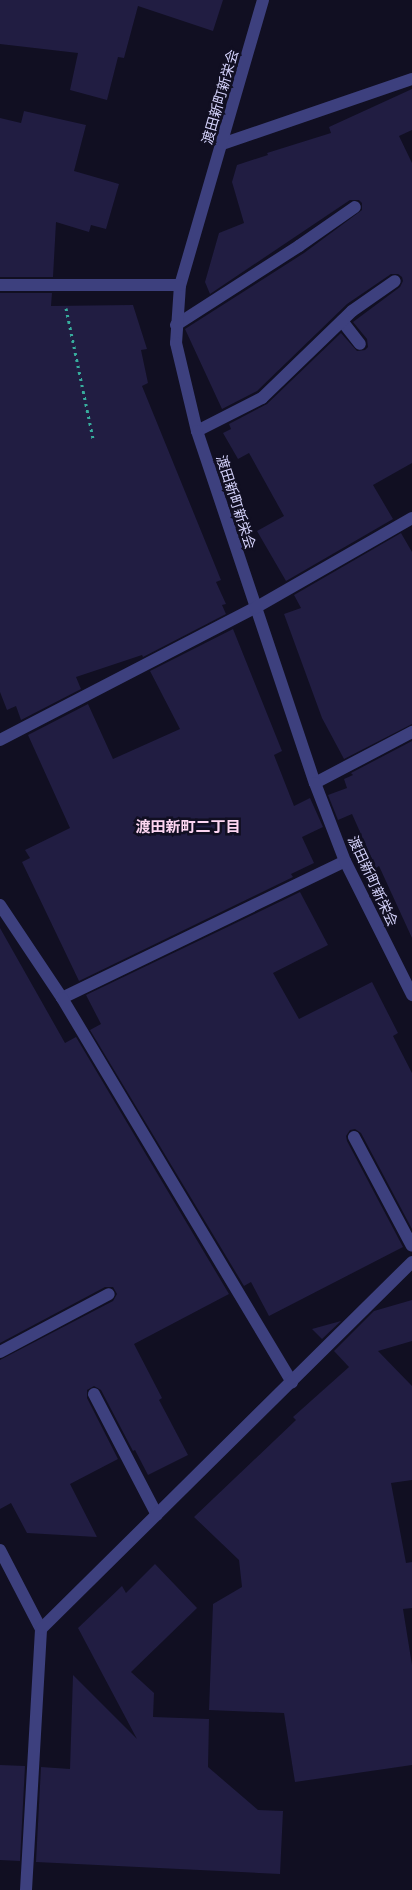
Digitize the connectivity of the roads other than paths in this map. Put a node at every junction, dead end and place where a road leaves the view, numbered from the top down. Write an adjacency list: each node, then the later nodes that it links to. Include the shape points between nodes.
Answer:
1 (264, 0): 3 (street, 渡田新町新栄会)
2 (412, 79): 3 (street)
3 (222, 144): 7 (street, 渡田新町新栄会)
4 (355, 207): 9 (street)
5 (395, 281): 8 (street)
6 (0, 285): 7 (street)
7 (180, 285): 9 (street, 渡田新町新栄会)
8 (342, 321): 10 (street); 11 (street, via 262,398)
9 (176, 325): 11 (street, 渡田新町新栄会, via 180,367)
10 (360, 344)
11 (197, 431): 13 (street, 渡田新町新栄会)
12 (412, 518): 13 (street)
13 (255, 608): 15 (street); 16 (street, 渡田新町新栄会)
14 (412, 732): 16 (street)
15 (0, 740)
16 (315, 783): 17 (street, 渡田新町新栄会)
17 (345, 861): 19 (street, 渡田新町新栄会); 20 (street)
18 (0, 905): 20 (street)
19 (412, 995)
20 (62, 998): 26 (street)
21 (354, 1137): 22 (street)
22 (412, 1246)
23 (412, 1262): 26 (street)
24 (109, 1294): 25 (street)
25 (0, 1352)
26 (292, 1383): 28 (street)
27 (94, 1394): 28 (street)
28 (157, 1515): 30 (street)
29 (0, 1550): 30 (street)
30 (41, 1629): 31 (street)
31 (26, 1890)

